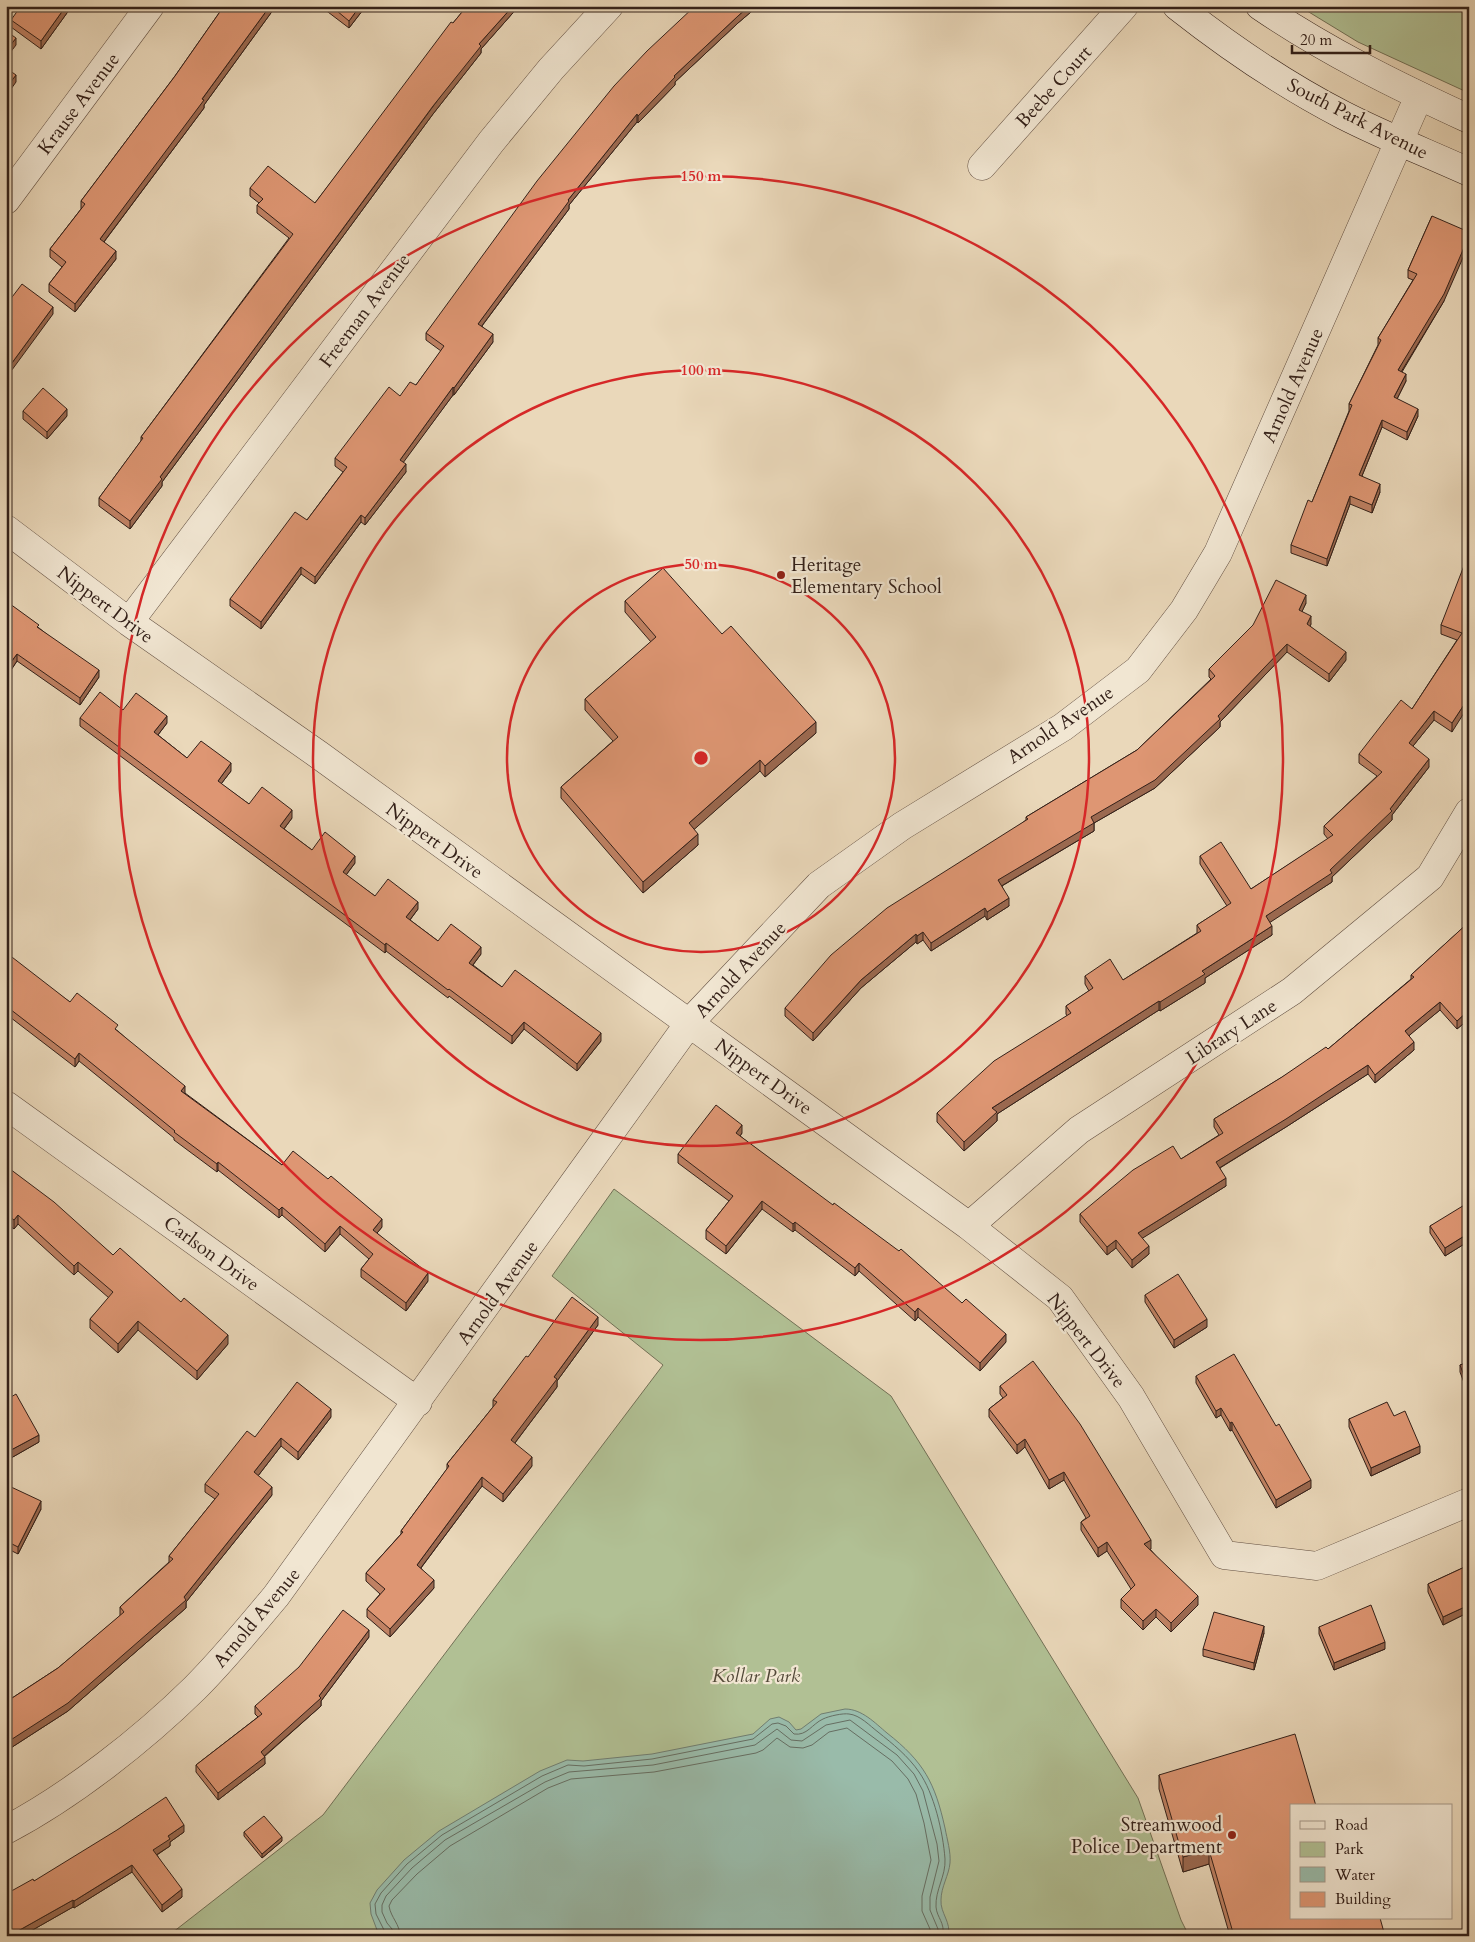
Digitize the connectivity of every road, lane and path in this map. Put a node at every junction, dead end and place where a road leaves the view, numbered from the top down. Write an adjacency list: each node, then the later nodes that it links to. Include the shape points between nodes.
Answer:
1 (150, 6): 11 (street, Krause Avenue)
2 (609, 6): 13 (street, Freeman Avenue, via 551,69 491,142)
3 (1124, 6): 9 (street, Beebe Court)
4 (1178, 6): 8 (street, South Park Avenue, via 1280,79 1344,115)
5 (1260, 6): 6 (street, via 1312,40)
6 (1419, 96): 7 (street); 8 (street, Arnold Avenue)
7 (1469, 119)
8 (1399, 140): 10 (street, South Park Avenue); 15 (street, Arnold Avenue, via 1218,553 1184,610 1138,670 1063,727 902,826 820,885)
9 (982, 166)
10 (1469, 172)
11 (6, 200)
12 (6, 529): 13 (street, Nippert Drive)
13 (129, 622): 15 (street, Nippert Drive, via 320,755)
14 (1469, 812): 17 (street, Library Lane, via 1430,877 1292,991 1079,1130)
15 (690, 1022): 17 (street, Nippert Drive); 18 (street, Arnold Avenue)
16 (6, 1104): 18 (street, Carlson Drive)
17 (970, 1226): 19 (street, Nippert Drive, via 1060,1298 1131,1397 1224,1556 1317,1566)
18 (418, 1402): 20 (street, Arnold Avenue, via 276,1596 195,1688 70,1792)
19 (1469, 1502)
20 (6, 1830)

